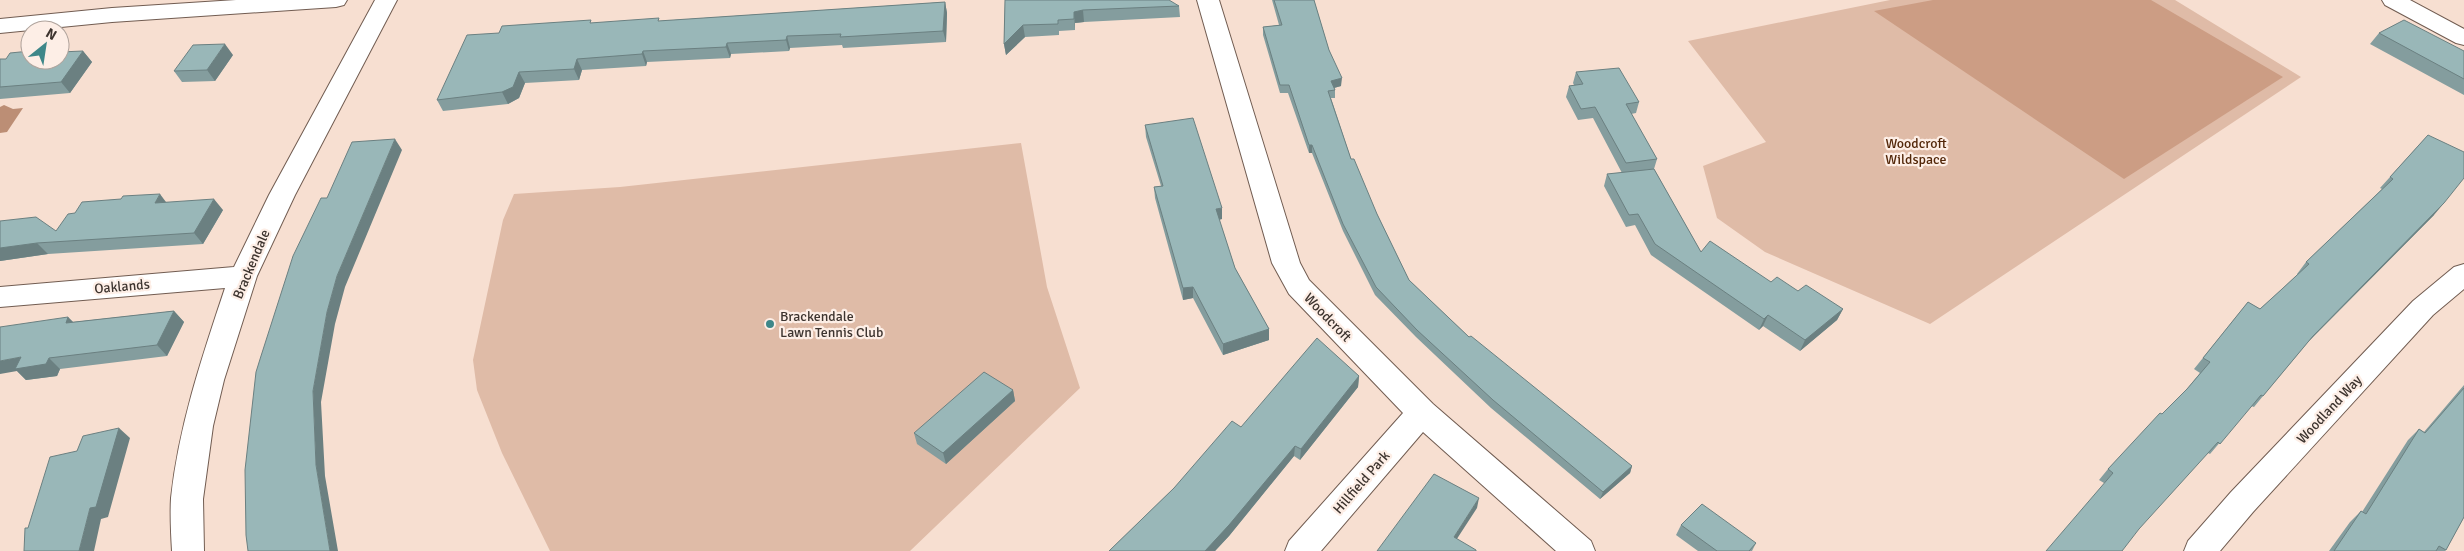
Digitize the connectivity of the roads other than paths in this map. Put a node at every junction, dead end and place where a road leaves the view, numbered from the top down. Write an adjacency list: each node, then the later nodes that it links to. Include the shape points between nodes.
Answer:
1 (336, 0): 5 (street)
2 (386, 0): 8 (street, Brackendale, via 282,195)
3 (1208, 0): 10 (street, Woodcroft, via 1286,263 1299,287)
4 (2394, 0): 6 (street)
5 (0, 26)
6 (2464, 38)
7 (2464, 274): 14 (street, Woodland Way, via 2423,308)
8 (243, 276): 9 (street, Oaklands); 11 (street, Brackendale, via 209,380 198,426 187,498)
9 (0, 297)
10 (1422, 413): 12 (street, Hillfield Park); 13 (street, Woodcroft)
11 (188, 551)
12 (1301, 551)
13 (1579, 551)
14 (2200, 551)

